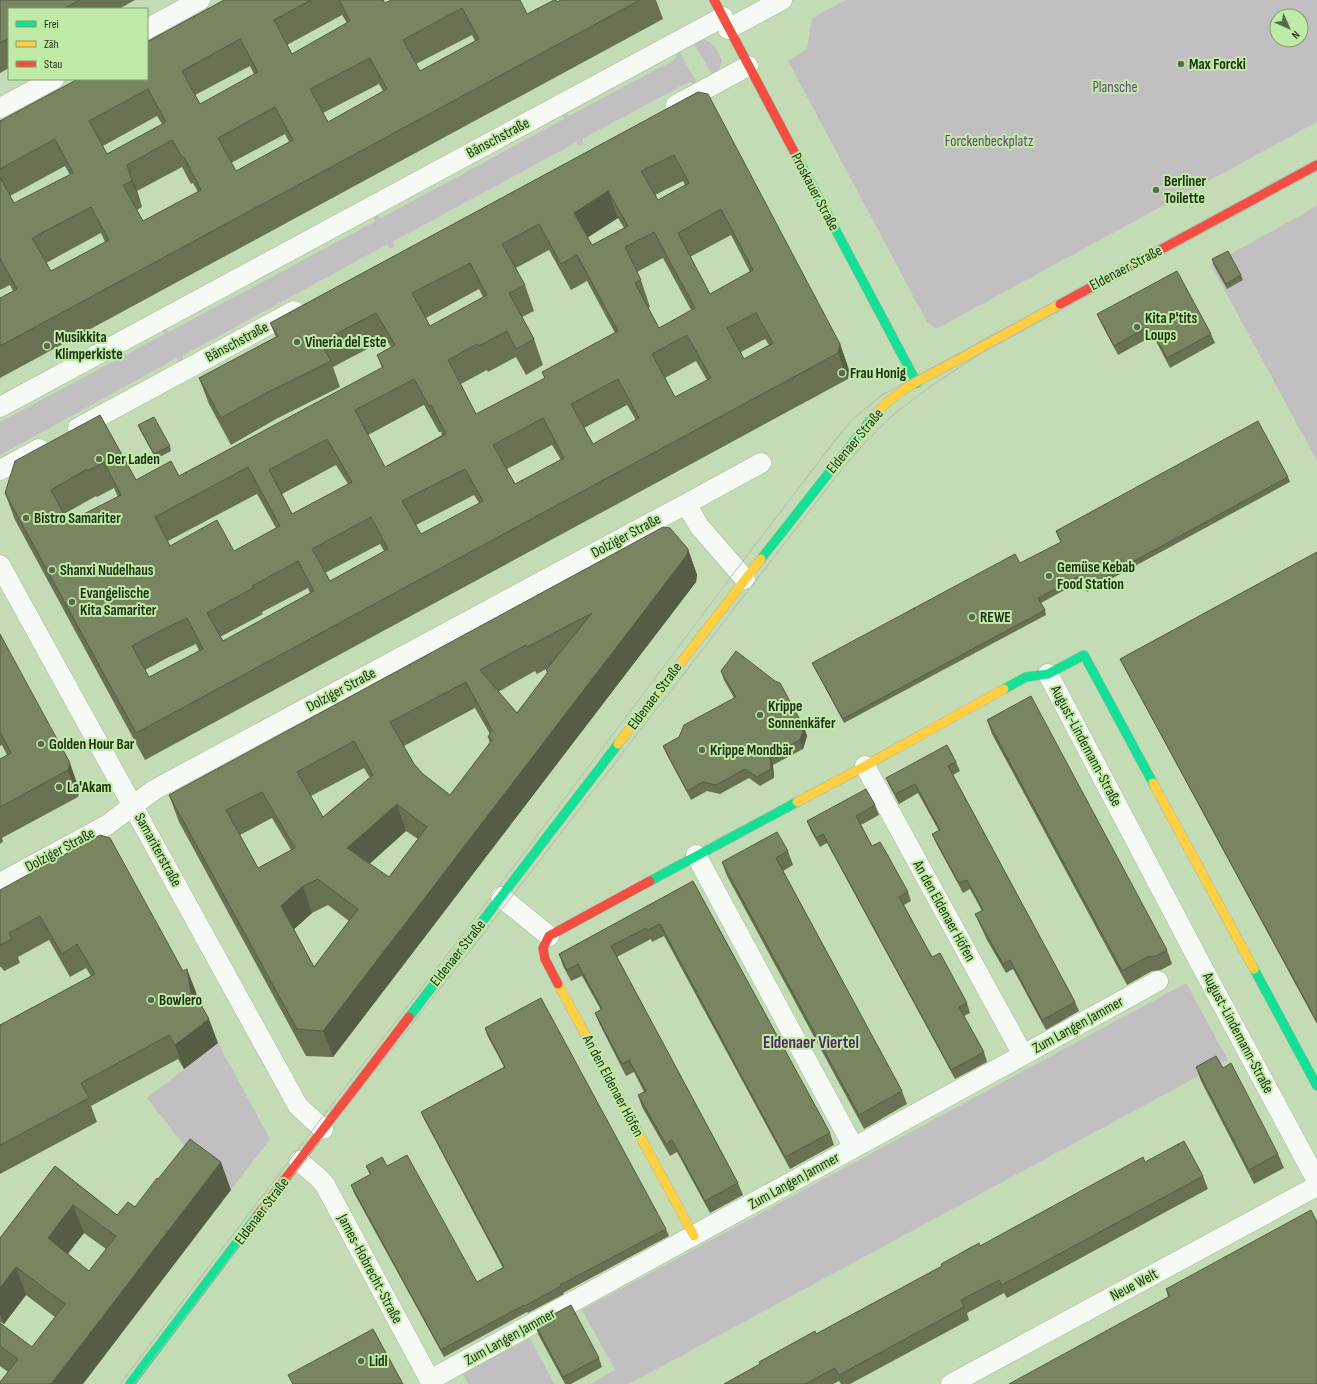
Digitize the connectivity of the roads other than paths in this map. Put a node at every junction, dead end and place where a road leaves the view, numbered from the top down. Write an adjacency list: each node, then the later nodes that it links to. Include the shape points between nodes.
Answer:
1 (200, 0): 4 (street)
2 (782, 0): 3 (street, Bänschstraße)
3 (721, 15): 5 (street, Proskauer Straße); 12 (street, Bänschstraße)
4 (148, 28)
5 (748, 66): 8 (street); 11 (street, Proskauer Straße)
6 (52, 80): 7 (street)
7 (0, 108)
8 (662, 113)
9 (1317, 165): 11 (street, Eldenaer Straße)
10 (311, 302): 14 (street, Bänschstraße)
11 (917, 382): 17 (street, Eldenaer Straße, via 878,410)
12 (0, 407)
13 (761, 463): 15 (street, Dolziger Straße)
14 (0, 470)
15 (686, 504): 17 (street, via 699,526); 20 (street, Dolziger Straße, via 154,790)
16 (0, 565): 20 (street, Samariterstraße)
17 (745, 579): 23 (street, Eldenaer Straße)
18 (1048, 674): 19 (street, via 1026,677); 27 (street, August-Lindemann-Straße, via 1084,655); 31 (street, August-Lindemann-Straße)
19 (865, 766): 21 (street); 26 (street, An den Eldenaer Höfen)
20 (133, 805): 22 (street, Dolziger Straße, via 107,825); 28 (street, Samariterstraße, via 298,1106)
21 (696, 855): 24 (street); 29 (street)
22 (0, 883)
23 (502, 897): 24 (street); 28 (street, Eldenaer Straße)
24 (549, 936): 33 (street, An den Eldenaer Höfen, via 543,948 545,959)
25 (1158, 981): 26 (street, Zum Langen Jammer)
26 (1023, 1055): 29 (street, Zum Langen Jammer)
27 (1317, 1086)
28 (323, 1129): 30 (street, Eldenaer Straße)
29 (854, 1148): 33 (street, Zum Langen Jammer)
30 (299, 1161): 34 (street, James-Hobrecht-Straße, via 325,1185); 35 (street, Eldenaer Straße)
31 (1317, 1181)
32 (1317, 1186): 36 (street, Neue Welt)
33 (694, 1236): 34 (street, Zum Langen Jammer)
34 (431, 1382)
35 (130, 1384)
36 (950, 1384)

